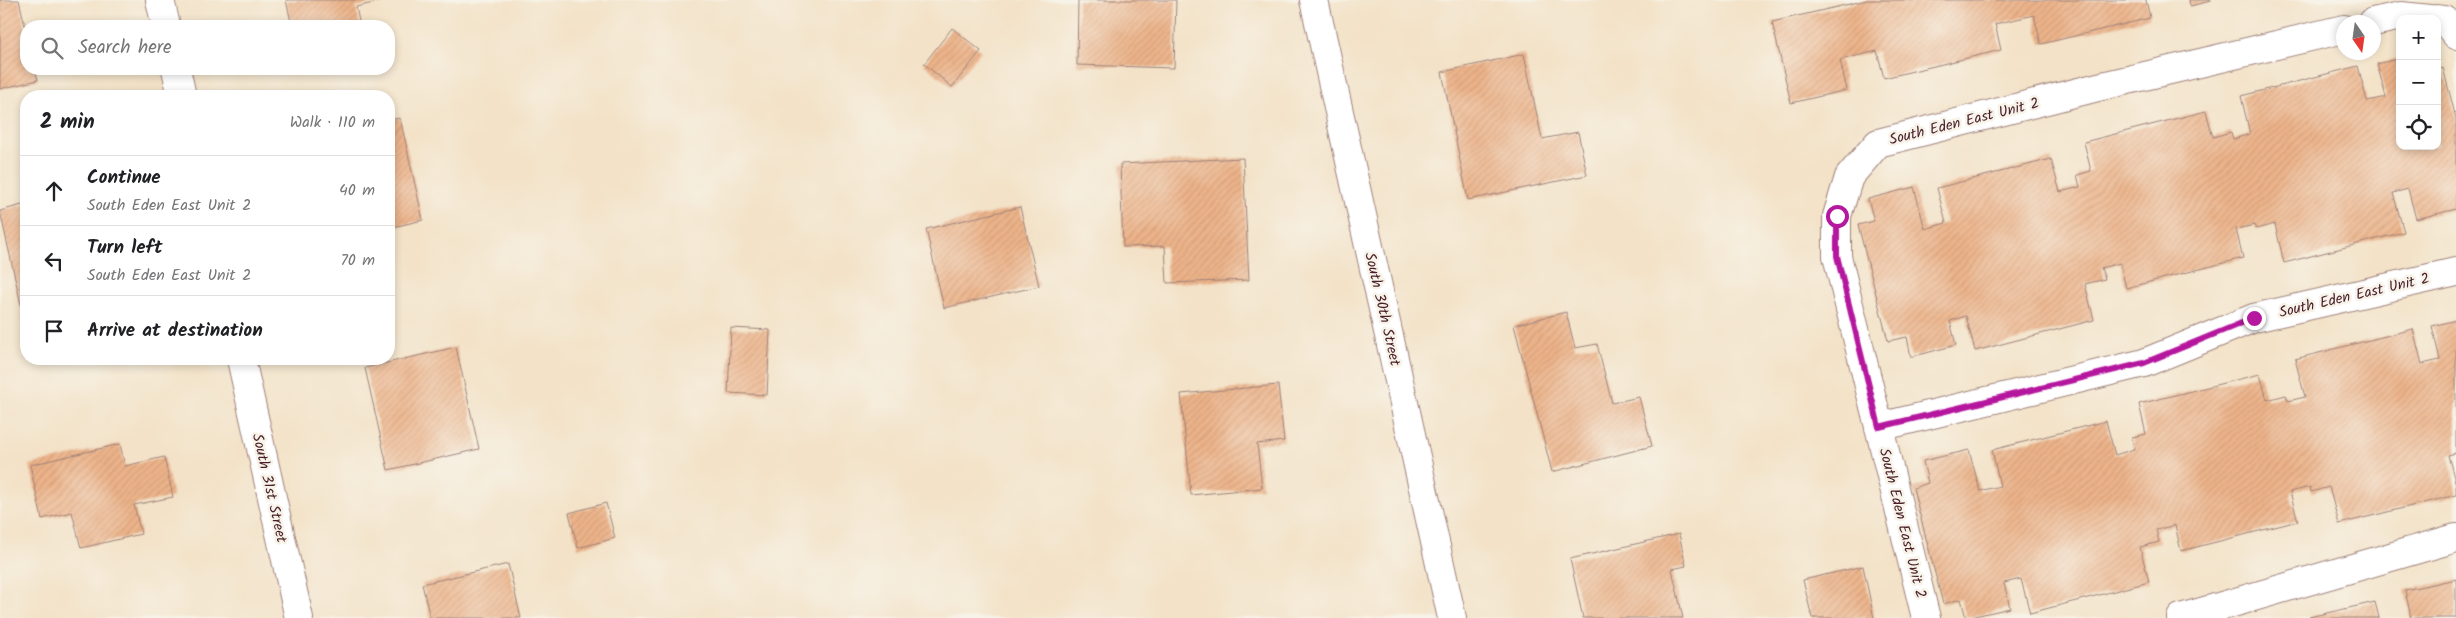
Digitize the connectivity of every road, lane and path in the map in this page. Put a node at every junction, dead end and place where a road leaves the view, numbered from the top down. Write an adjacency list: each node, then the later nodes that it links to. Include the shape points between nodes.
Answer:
1 (160, 0): 4 (street)
2 (1314, 0): 16 (street, South 30th Street)
3 (2396, 17): 5 (street)
4 (165, 20)
5 (2381, 20)
6 (2441, 20): 8 (street)
7 (2336, 31): 13 (street, South Eden East Unit 2, via 1878,143 1849,177 1837,216 1837,256)
8 (2456, 35)
9 (177, 75): 10 (street)
10 (181, 90)
11 (2456, 272): 13 (street, South Eden East Unit 2, via 2254,318 2144,363)
12 (242, 365): 15 (street, South 31st Street)
13 (1879, 427): 17 (street, South Eden East Unit 2)
14 (2456, 538): 18 (street)
15 (299, 618)
16 (1452, 618)
17 (1926, 618)
18 (2181, 618)

